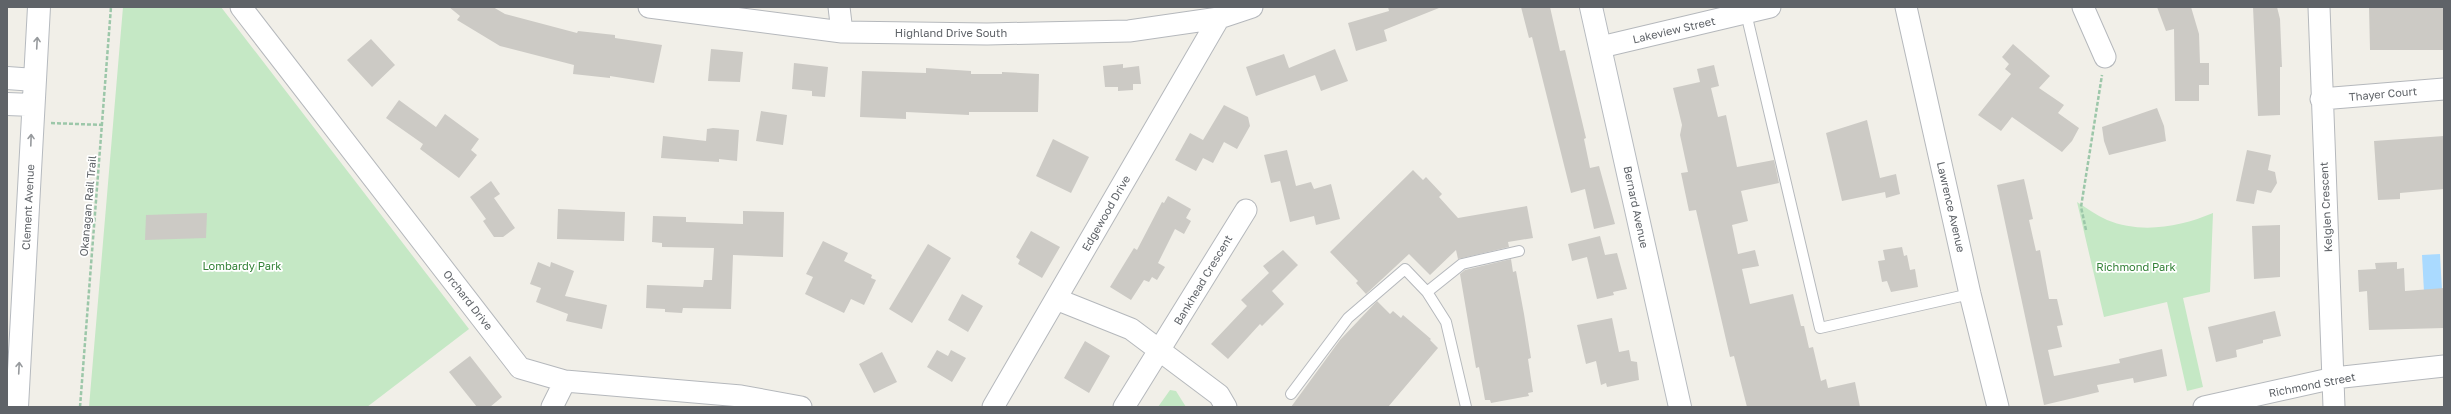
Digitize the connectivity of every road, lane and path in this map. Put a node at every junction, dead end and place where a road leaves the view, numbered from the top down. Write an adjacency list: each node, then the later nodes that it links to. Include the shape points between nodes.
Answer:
1 (39, 7): 18 (main road, Clement Avenue, one-way to 1)
2 (111, 7): 23 (path, Okanagan Rail Trail)
3 (241, 7): 33 (street, Orchard Drive, via 520,368)
4 (649, 7): 14 (street, Highland Drive South)
5 (839, 7): 14 (street)
6 (1252, 7): 13 (street, Highland Drive South)
7 (1591, 7): 15 (main road, Bernard Avenue)
8 (1770, 7): 12 (street, Lakeview Street)
9 (1906, 7): 28 (street, Lawrence Avenue)
10 (2083, 7): 16 (street)
11 (2319, 7): 20 (street, Kelglen Crescent)
12 (1746, 13): 15 (street, Lakeview Street); 28 (lane, via 1820,328)
13 (1219, 18): 14 (street, Highland Drive South, via 1129,31 987,34); 29 (street, Edgewood Drive)
14 (842, 32)
15 (1601, 47): 43 (main road, Bernard Avenue)
16 (2104, 57): 25 (path, via 2081,207)
17 (7, 78): 18 (main road)
18 (35, 80): 22 (main road, Clement Avenue)
19 (2444, 89): 20 (street, Thayer Court)
20 (2321, 99): 32 (street, Kelglen Crescent)
21 (7, 104): 22 (main road)
22 (32, 114): 23 (path); 35 (main road, Clement Avenue, one-way to 22)
23 (103, 125): 36 (path, Okanagan Rail Trail)
24 (1246, 210): 30 (street, Bankhead Crescent)
25 (2086, 230)
26 (1519, 251): 27 (lane, via 1462,264)
27 (1427, 292): 34 (lane, via 1405,269 1348,318); 42 (lane, via 1446,322)
28 (1970, 294): 44 (street, Lawrence Avenue)
29 (1056, 299): 30 (street, via 1131,329); 39 (street, Edgewood Drive)
30 (1160, 351): 40 (street, Bankhead Crescent); 41 (street, via 1219,395)
31 (2444, 366): 32 (street, Richmond Street)
32 (2334, 378): 45 (street, Richmond Street); 46 (street, Kelglen Crescent)
33 (565, 381): 37 (street); 38 (street, Orchard Drive, via 741,396)
34 (1291, 394)
35 (17, 407)
36 (80, 407)
37 (552, 407)
38 (801, 407)
39 (993, 407)
40 (1124, 407)
41 (1226, 407)
42 (1466, 407)
43 (1680, 407)
44 (1998, 407)
45 (2204, 407)
46 (2334, 407)

